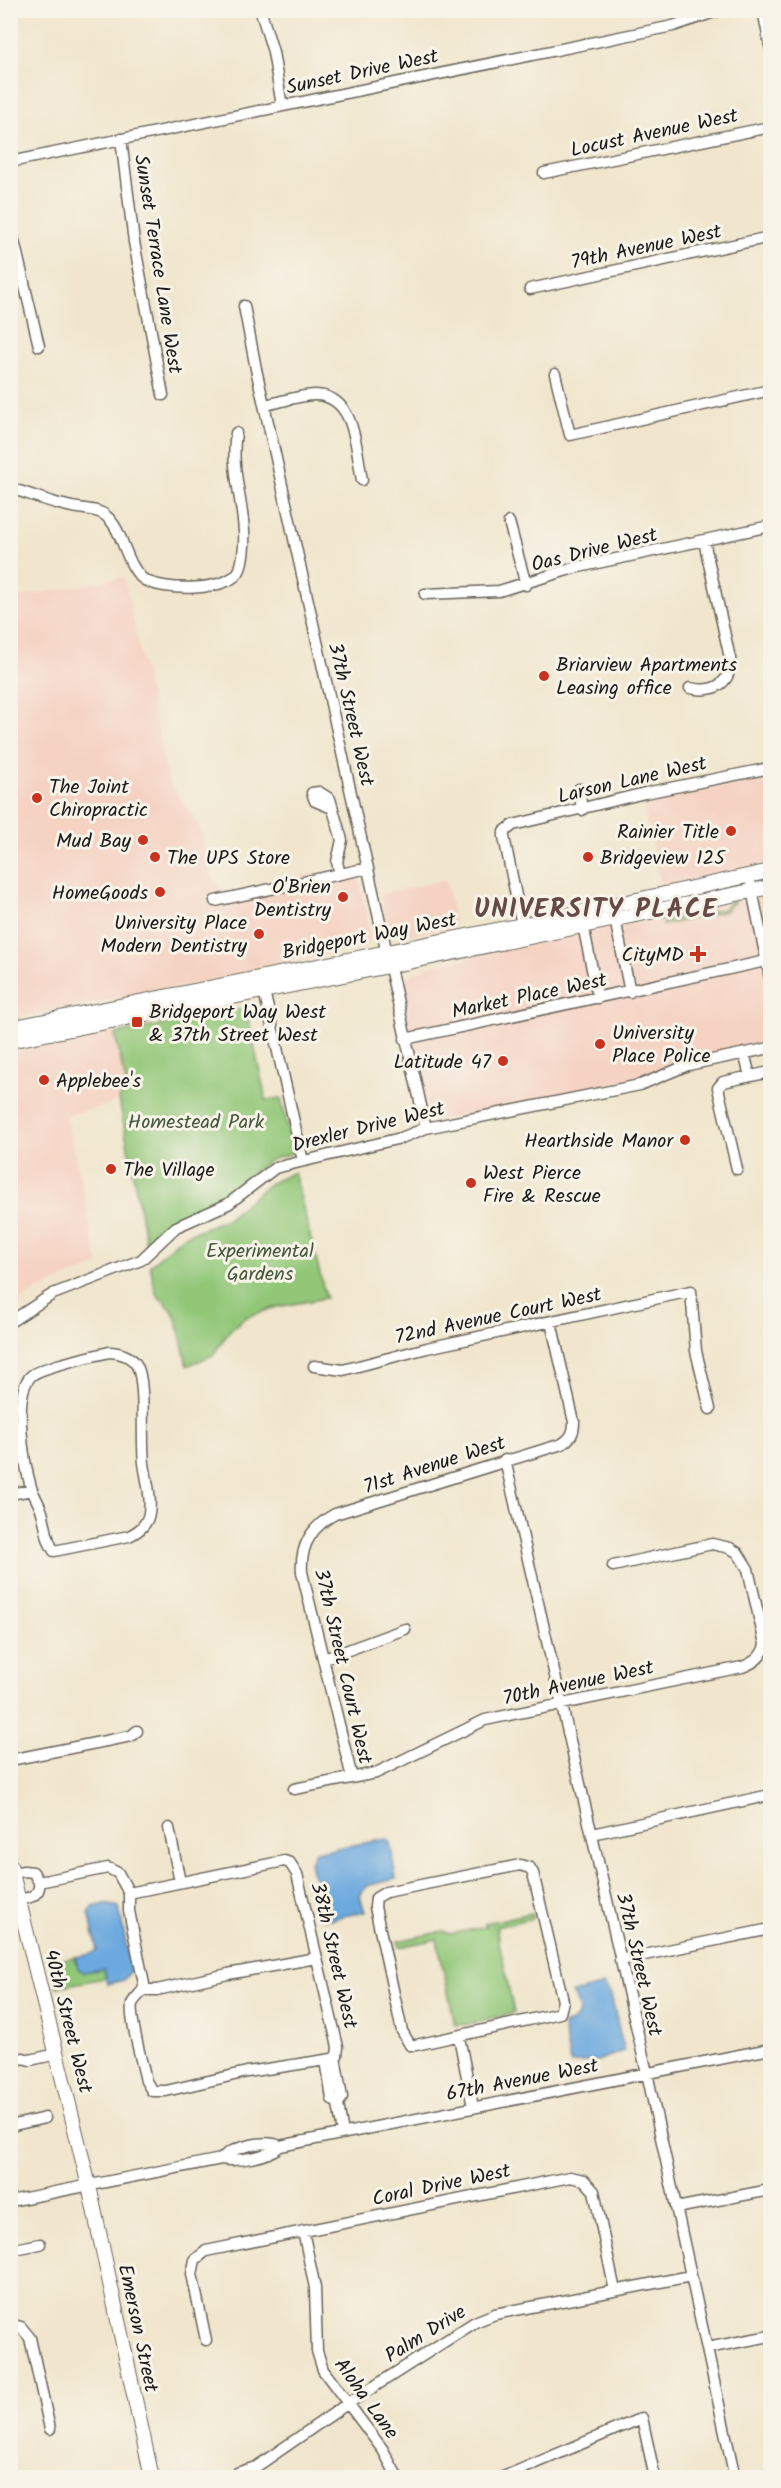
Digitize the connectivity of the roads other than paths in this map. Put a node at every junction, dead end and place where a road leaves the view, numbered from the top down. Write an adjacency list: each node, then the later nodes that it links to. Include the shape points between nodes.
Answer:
1 (720, 10): 5 (street, Sunset Drive West, via 658,29)
2 (762, 10): 4 (street)
3 (261, 12): 5 (street)
4 (771, 46)
5 (282, 106): 7 (street, Sunset Drive West)
6 (771, 127): 9 (street, Locust Avenue West)
7 (121, 139): 8 (street, Sunset Drive West); 17 (street, Sunset Terrace Lane West, via 134,242)
8 (10, 162)
9 (544, 173)
10 (10, 224): 14 (street)
11 (771, 237): 12 (street, 79th Avenue West)
12 (530, 289)
13 (244, 306): 18 (street, 37th Street West)
14 (39, 346)
15 (555, 374): 16 (street, via 570,435)
16 (771, 390)
17 (163, 394)
18 (265, 405): 20 (street, via 315,395 336,401 351,422); 32 (street, 37th Street West)
19 (236, 433): 21 (street, via 234,457 245,543 238,574 224,583 178,588 147,581 137,571 105,515 55,504)
20 (362, 480)
21 (10, 488)
22 (508, 522): 25 (street)
23 (771, 526): 24 (street, Oas Drive West)
24 (704, 541): 25 (street, Oas Drive West, via 574,568); 27 (street, via 730,669 726,681 714,688)
25 (526, 585): 26 (street, Oas Drive West, via 480,594)
26 (425, 594)
27 (690, 688)
28 (771, 768): 31 (street, Larson Lane West)
29 (579, 789): 31 (street)
30 (332, 808): 34 (street, via 342,840 337,862)
31 (582, 810): 40 (street, Larson Lane West, via 513,825 504,832)
32 (368, 868): 34 (street); 42 (street, 37th Street West)
33 (771, 871): 35 (main road, Bridgeport Way West)
34 (339, 874): 38 (street)
35 (749, 876): 37 (street); 40 (main road, Bridgeport Way West)
36 (771, 887): 37 (main road, Bridgeport Way West)
37 (752, 891): 39 (main road, Bridgeport Way West); 43 (street)
38 (215, 901)
39 (615, 919): 41 (main road, Bridgeport Way West); 47 (street)
40 (522, 925): 42 (main road, Bridgeport Way West)
41 (583, 925): 44 (main road, Bridgeport Way West); 48 (street)
42 (385, 952): 44 (street, 37th Street West); 49 (main road, Bridgeport Way West)
43 (766, 961): 45 (street); 47 (street, Market Place West)
44 (389, 966): 46 (main road, Bridgeport Way West); 50 (street, 37th Street West)
45 (771, 978)
46 (264, 991): 51 (main road, Bridgeport Way West); 57 (street)
47 (630, 992): 48 (street, Market Place West)
48 (598, 998): 50 (street, Market Place West)
49 (10, 1028)
50 (405, 1039): 56 (street, 37th Street West)
51 (10, 1041)
52 (771, 1048): 53 (street, Drexler Drive West)
53 (744, 1053): 55 (street); 56 (street, Drexler Drive West, via 688,1065 640,1084)
54 (771, 1072): 55 (street)
55 (750, 1077): 58 (street, via 723,1082 718,1089)
56 (426, 1128): 57 (street, Drexler Drive West, via 401,1138)
57 (303, 1161): 59 (street, Drexler Drive West, via 275,1168 228,1204 176,1227 141,1260 53,1294)
58 (737, 1168)
59 (10, 1322)
60 (551, 1322): 61 (street, 72nd Avenue Court West, via 343,1370); 62 (street, 72nd Avenue Court West, via 691,1291 696,1351); 63 (street, 71st Avenue West, via 574,1429 562,1444)
61 (314, 1366)
62 (710, 1409)
63 (505, 1460): 66 (street, 71st Avenue West, via 335,1514); 70 (street, 37th Street West)
64 (32, 1490): 64 (street, via 54,1551 129,1536 148,1520 141,1393 137,1366 127,1356 109,1352 41,1369 25,1384 20,1416); 65 (street)
65 (10, 1494)
66 (315, 1529): 69 (street, 37th Street Court West, via 305,1546 302,1564)
67 (613, 1566): 70 (street, 70th Avenue West, via 712,1544 730,1548 748,1569 764,1650 755,1661 742,1667)
68 (405, 1629): 69 (street)
69 (324, 1659): 73 (street, 37th Street Court West)
70 (560, 1704): 73 (street, 70th Avenue West, via 485,1720 389,1768); 77 (street, 37th Street West)
71 (137, 1731): 72 (street, via 131,1736)
72 (10, 1760)
73 (352, 1778): 74 (street, 70th Avenue West)
74 (294, 1789)
75 (771, 1795): 77 (street)
76 (169, 1828): 80 (street)
77 (592, 1834): 85 (street, 37th Street West)
78 (11, 1869): 79 (street, via 33,1872); 82 (main road, 40th Street West)
79 (39, 1882): 81 (street, via 108,1868 118,1873); 82 (street, via 37,1893)
80 (180, 1882): 81 (street); 84 (street, 38th Street West, via 278,1862 291,1863 297,1874)
81 (129, 1896): 86 (street)
82 (19, 1900): 89 (main road, 40th Street West)
83 (771, 1929): 85 (street)
84 (316, 1958): 86 (street); 90 (street, 38th Street West, via 338,2047)
85 (620, 1960): 94 (street, 37th Street West)
86 (144, 1990): 90 (street, via 132,2006 146,2081 152,2091)
87 (459, 2037): 87 (street, via 556,2015 563,2008 533,1873 526,1866 520,1864 381,1893 375,1900 406,2041 416,2046); 95 (street)
88 (771, 2049): 94 (street, 67th Avenue West)
89 (57, 2054): 91 (street); 99 (main road, 40th Street West)
90 (331, 2059): 98 (street, 38th Street West, via 332,2099 338,2104)
91 (30, 2060): 92 (street); 93 (street)
92 (10, 2061)
93 (10, 2067)
94 (647, 2073): 95 (street, 67th Avenue West); 102 (street, 37th Street West)
95 (473, 2107): 98 (street, 67th Avenue West)
96 (45, 2118): 97 (street)
97 (10, 2126)
98 (343, 2133): 99 (street, 67th Avenue West, via 231,2161 221,2159)
99 (89, 2186): 101 (street, 67th Avenue West); 115 (main road, Emerson Street)
100 (771, 2190): 102 (street)
101 (10, 2201)
102 (676, 2208): 106 (street, 37th Street West)
103 (303, 2231): 107 (street, Coral Drive West, via 577,2177 594,2191); 110 (street, Coral Drive West, via 206,2251 194,2263 192,2274); 112 (street, Aloha Lane, via 317,2301 319,2361)
104 (40, 2244): 105 (street)
105 (10, 2250)
106 (691, 2276): 107 (street, Palm Drive); 111 (street, 37th Street West)
107 (615, 2291): 112 (street, Palm Drive, via 495,2314 475,2322)
108 (10, 2324): 113 (street, via 21,2327 30,2338)
109 (771, 2336): 111 (street)
110 (206, 2340)
111 (707, 2348): 119 (street, 37th Street West)
112 (347, 2404): 114 (street, Palm Drive, via 256,2467); 116 (street, Aloha Lane, via 383,2450)
113 (50, 2429)
114 (237, 2473)
115 (152, 2478)
116 (398, 2478)
117 (501, 2478): 118 (street, via 642,2418)
118 (655, 2478)
119 (735, 2478)

